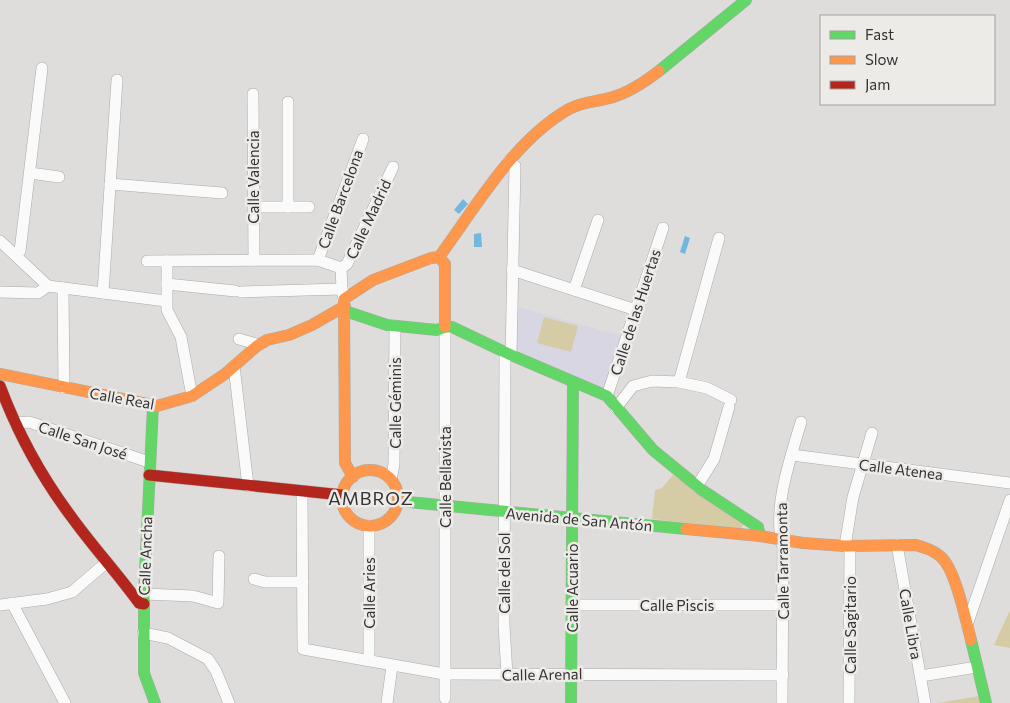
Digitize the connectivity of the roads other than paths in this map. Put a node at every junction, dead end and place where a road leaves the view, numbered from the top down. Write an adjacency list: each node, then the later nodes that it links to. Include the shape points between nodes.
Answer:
1 (746, 0): 7 (street, via 634,88 570,108 545,124)
2 (42, 68): 9 (street)
3 (117, 80): 11 (street)
4 (253, 94): 13 (street, Calle Valencia)
5 (288, 102): 14 (street)
6 (363, 139): 23 (street, Calle Barcelona)
7 (509, 161): 21 (street); 27 (street, Calle del Sol, via 514,166)
8 (393, 167): 26 (street, Calle Madrid, via 347,264)
9 (30, 173): 10 (street); 20 (street, via 20,251)
10 (59, 177)
11 (110, 184): 12 (street); 33 (street)
12 (222, 193)
13 (254, 207): 14 (street); 22 (street, Calle Valencia)
14 (288, 207): 15 (street)
15 (309, 207)
16 (598, 220): 31 (street)
17 (663, 228): 36 (street, Calle de las Huertas)
18 (719, 238): 45 (street)
19 (0, 241): 20 (street)
20 (16, 255): 29 (street)
21 (439, 258): 35 (street, Calle Real, via 372,280); 38 (street, Calle Bellavista, via 445,264)
22 (254, 260): 23 (street); 25 (street)
23 (318, 260): 26 (street)
24 (147, 261): 25 (street)
25 (167, 261): 28 (street)
26 (341, 268): 35 (street)
27 (512, 270): 31 (street); 41 (street, Calle del Sol)
28 (167, 284): 34 (street); 35 (street)
29 (48, 286): 30 (street); 32 (street, via 38,293)
30 (63, 288): 33 (street); 47 (street)
31 (574, 290): 36 (street)
32 (0, 292)
33 (103, 293): 34 (street)
34 (166, 301): 48 (street, via 166,310 181,337)
35 (344, 301): 37 (street, via 387,325); 40 (street, Calle Real, via 312,325); 59 (street, via 345,463)
36 (636, 310): 49 (street, Calle de las Huertas)
37 (395, 326): 38 (street, via 437,330); 60 (street, Calle Géminis, via 394,464)
38 (445, 327): 41 (street, via 452,327); 68 (street, Calle Bellavista)
39 (239, 339): 40 (street)
40 (257, 346): 42 (street, Calle Real)
41 (508, 353): 44 (street); 69 (street, Calle del Sol)
42 (234, 366): 48 (street, Calle Real); 63 (street)
43 (0, 374): 47 (street, Calle Real)
44 (573, 382): 49 (street); 70 (street, Calle Acuario)
45 (679, 382): 51 (street, via 652,381 633,386); 62 (street, via 707,388 730,403 714,459)
46 (0, 386): 53 (street)
47 (64, 388): 50 (street, Calle Real)
48 (192, 396): 50 (street, Calle Real)
49 (607, 396): 51 (street)
50 (153, 406): 56 (street, Calle Ancha)
51 (616, 408): 62 (street, via 653,450)
52 (801, 422): 55 (street, Calle Tarramonta)
53 (15, 423): 56 (street, Calle San José, via 29,422); 77 (street, via 29,455)
54 (872, 433): 57 (street, Calle Sagitario)
55 (792, 455): 57 (street, Calle Atenea); 73 (street, Calle Tarramonta, via 780,496)
56 (149, 462): 58 (street, Calle Ancha)
57 (862, 464): 61 (street, Calle Atenea); 75 (street, Calle Sagitario, via 853,497)
58 (148, 475): 63 (street); 80 (street, Calle Ancha)
59 (353, 477): 60 (street, via 369,471 383,474); 65 (street)
60 (391, 480): 67 (street)
61 (1010, 483)
62 (694, 484): 72 (street, via 758,527)
63 (248, 486): 64 (street)
64 (302, 491): 65 (street); 79 (street)
65 (342, 496): 71 (street, via 350,517)
66 (1010, 500): 85 (street)
67 (398, 501): 68 (street, Avenida de San Antón); 71 (street, via 389,519)
68 (444, 507): 69 (street, Avenida de San Antón); 90 (street, Calle Bellavista)
69 (504, 512): 70 (street, Avenida de San Antón); 92 (street, Calle del Sol)
70 (572, 518): 72 (street, Avenida de San Antón); 83 (street, Calle Acuario)
71 (369, 526): 87 (street, Calle Aries)
72 (760, 536): 73 (street, Avenida de San Antón)
73 (780, 539): 75 (street, Avenida de San Antón); 84 (street, Calle Tarramonta, via 783,547)
74 (897, 545): 75 (street, Avenida de San Antón); 85 (street, Avenida de San Antón, via 926,547 945,560); 94 (street, Calle Libra)
75 (848, 546): 103 (street, Calle Sagitario)
76 (218, 556): 80 (street, via 218,603 193,596)
77 (107, 562): 80 (street, via 129,589); 81 (street, via 72,592)
78 (254, 579): 79 (street)
79 (303, 582): 87 (street, Calle Arenal, via 303,649)
80 (144, 599): 86 (street, Calle Ancha)
81 (12, 603): 82 (street); 97 (street)
82 (0, 605)
83 (571, 605): 84 (street, Calle Piscis); 91 (street, Calle Acuario)
84 (782, 605): 93 (street, Calle Tarramonta)
85 (967, 626): 89 (street, Avenida de San Antón)
86 (143, 633): 98 (street, Calle Ancha, via 144,673); 99 (street, via 168,638 208,659)
87 (369, 660): 88 (street, Calle Arenal)
88 (392, 666): 90 (street, Calle Arenal); 100 (street)
89 (977, 667): 94 (street); 96 (street, Avenida de San Antón)
90 (444, 674): 92 (street, Calle Arenal); 95 (street, Calle Bellavista)
91 (571, 674): 92 (street, Calle Arenal); 93 (street, Calle Arenal); 101 (street, Calle Acuario)
92 (507, 675)
93 (783, 675): 102 (street, Calle Tarramonta)
94 (921, 676): 104 (street, Calle Libra)
95 (445, 698)
96 (987, 702)
97 (65, 703)
98 (155, 703)
99 (229, 703)
100 (387, 703)
101 (571, 703)
102 (782, 703)
103 (849, 703)
104 (925, 703)

